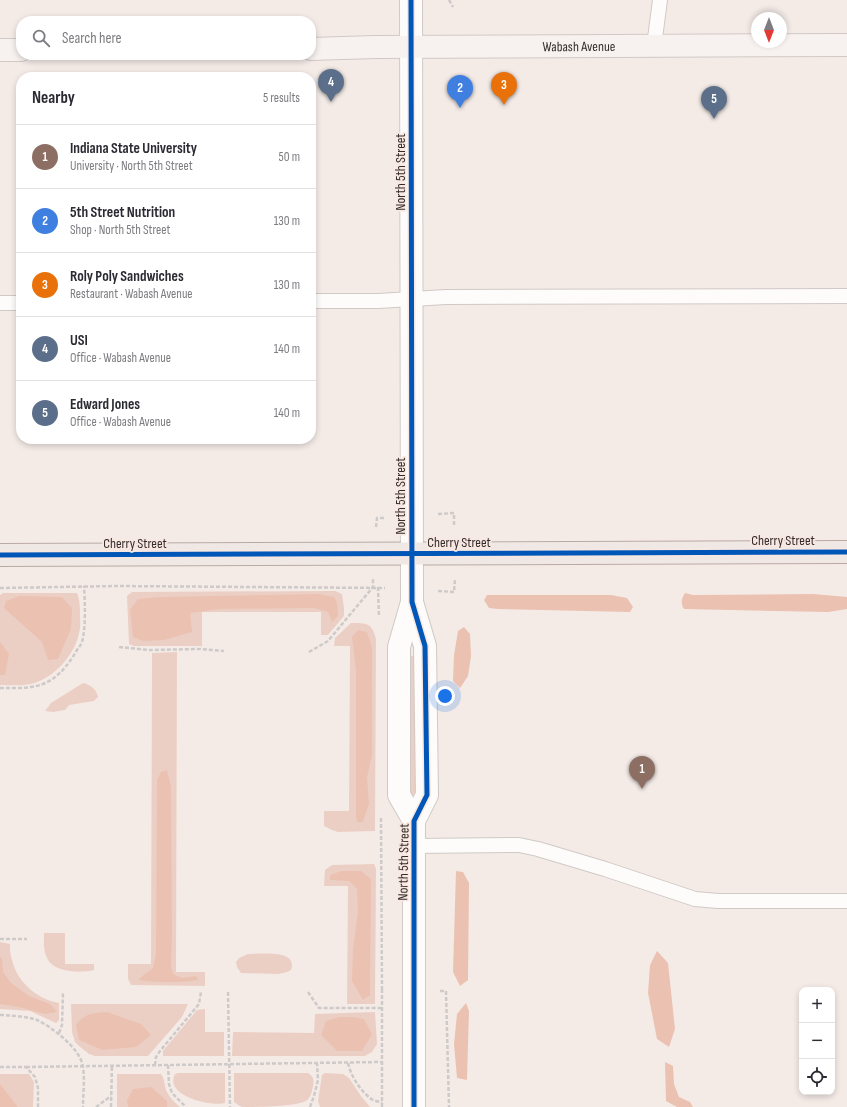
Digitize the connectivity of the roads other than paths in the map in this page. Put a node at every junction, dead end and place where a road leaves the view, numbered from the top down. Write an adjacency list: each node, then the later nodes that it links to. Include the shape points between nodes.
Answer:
1 (411, 0): 5 (street, North 5th Street)
2 (660, 0): 4 (lane)
3 (847, 45): 4 (street, Wabash Avenue)
4 (654, 46): 5 (street, Wabash Avenue)
5 (411, 47): 6 (street, Wabash Avenue); 10 (street, North 5th Street)
6 (316, 49)
7 (0, 50): 8 (street)
8 (16, 50)
9 (847, 296): 10 (lane)
10 (412, 299): 11 (lane); 15 (street, North 5th Street)
11 (316, 301)
12 (0, 303): 13 (lane)
13 (16, 303)
14 (847, 552): 15 (main road, Cherry Street)
15 (412, 554): 16 (main road, Cherry Street); 17 (street, North 5th Street, via 412,602 399,647 399,795 414,821)
16 (0, 555)
17 (414, 846): 18 (lane, via 519,845 695,898 718,901); 19 (street, North 5th Street)
18 (847, 901)
19 (414, 1107)

